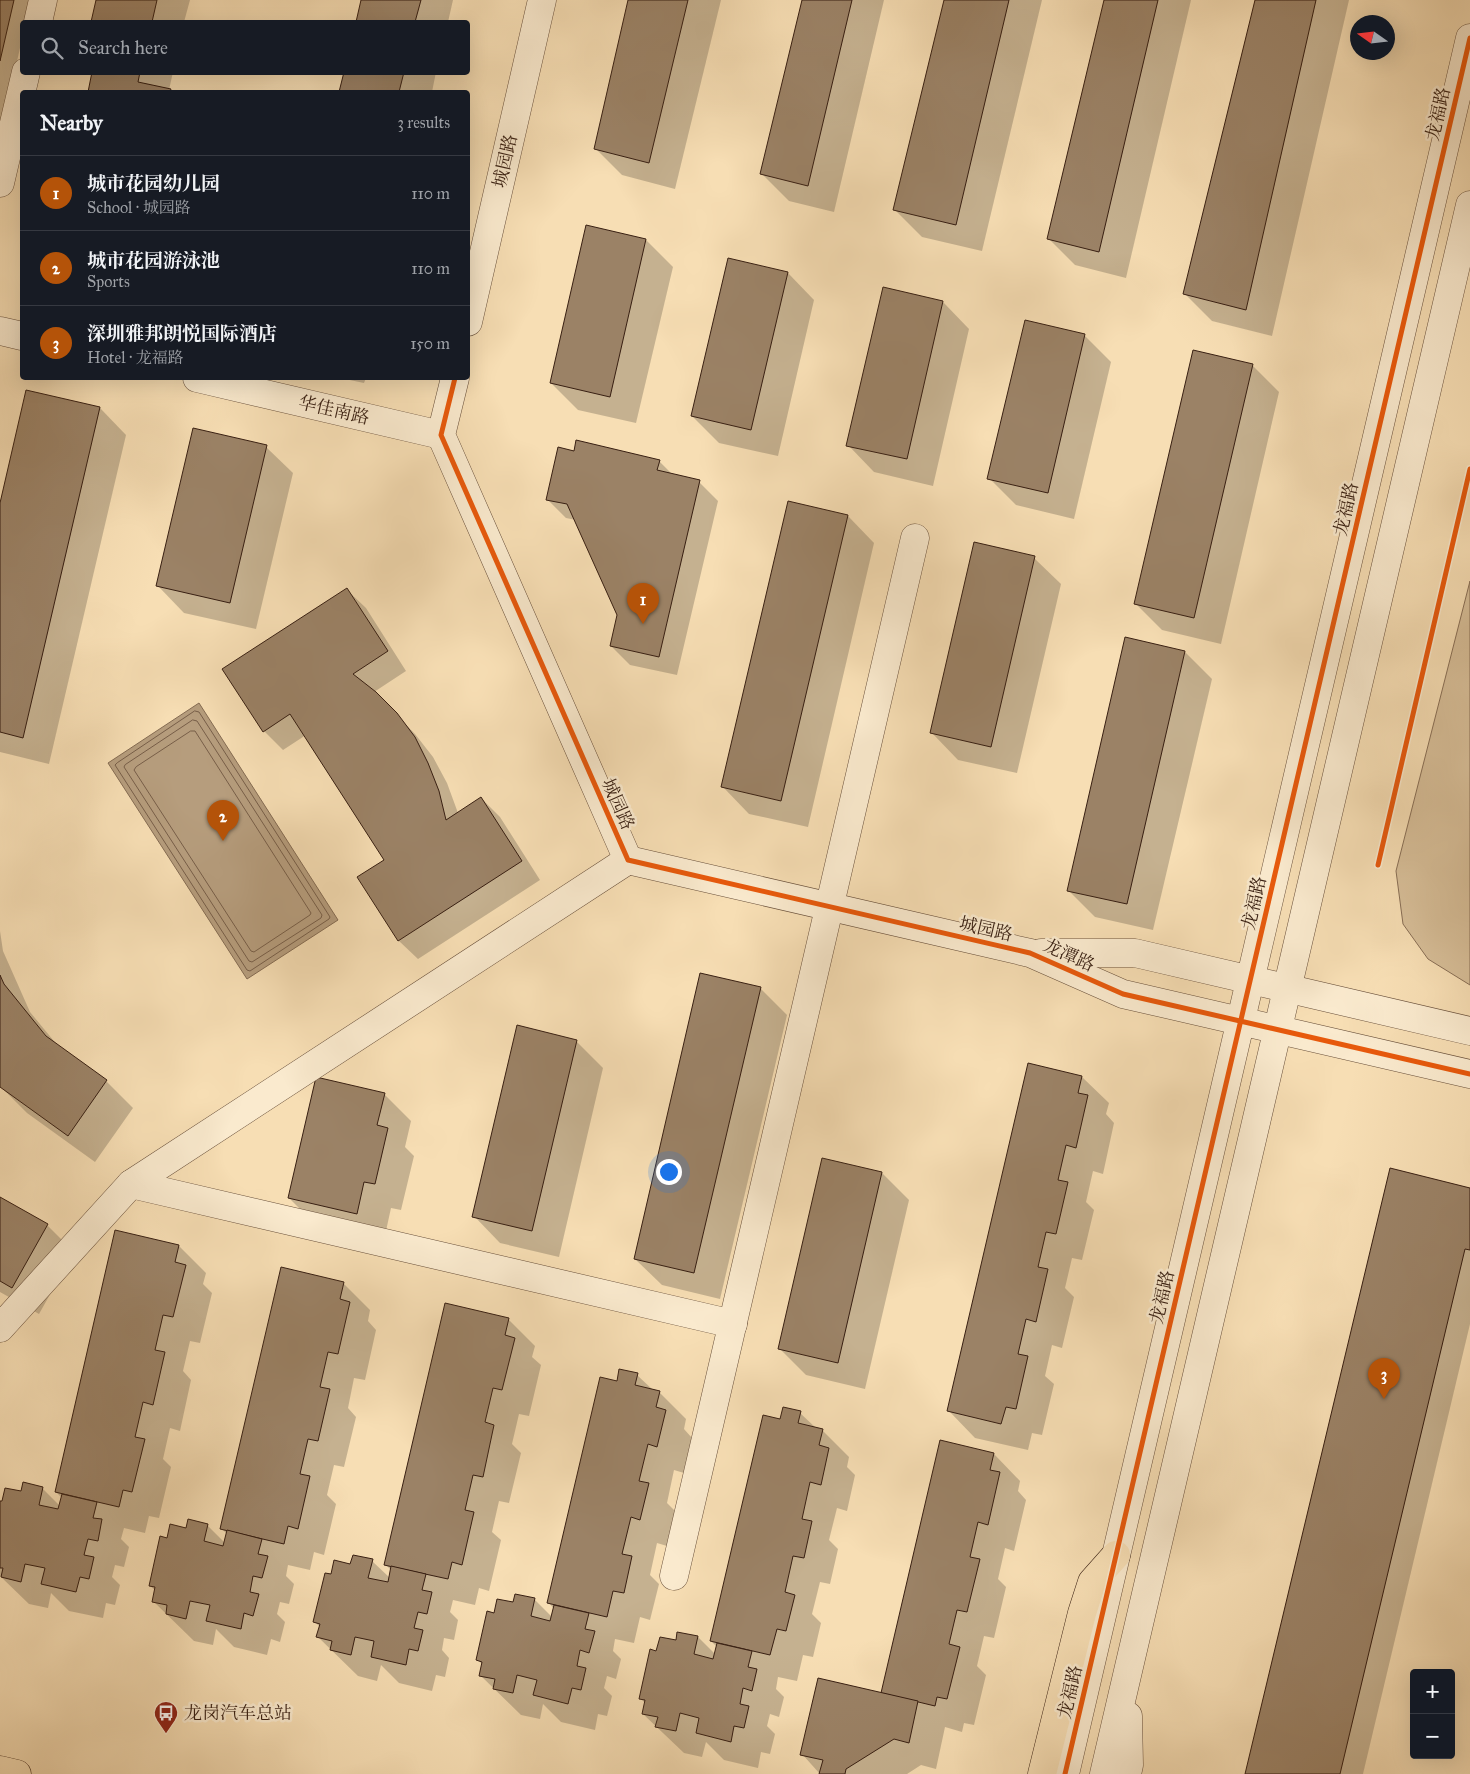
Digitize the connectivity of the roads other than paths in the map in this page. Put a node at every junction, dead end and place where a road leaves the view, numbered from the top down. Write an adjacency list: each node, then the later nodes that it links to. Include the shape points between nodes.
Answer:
1 (43, 0): 3 (street)
2 (542, 0): 10 (street, 城园路)
3 (38, 20)
4 (1470, 38): 20 (street, 龙福路)
5 (25, 75): 6 (street)
6 (22, 90)
7 (20, 98): 8 (street)
8 (0, 183)
9 (1470, 205): 21 (street)
10 (470, 313)
11 (0, 331): 12 (street)
12 (20, 336)
13 (206, 380): 15 (street, 华佳南路)
14 (454, 380): 15 (street)
15 (441, 435): 17 (street, 城园路)
16 (915, 538): 18 (street)
17 (628, 860): 18 (street, 城园路); 26 (street)
18 (830, 907): 19 (street, 城园路); 27 (street)
19 (1030, 953): 20 (street, 龙潭路, via 1134,953); 22 (street, 龙潭路, via 1123,994)
20 (1250, 980): 21 (street, 龙潭路); 22 (street, 龙福路)
21 (1287, 988): 23 (street); 24 (street, 龙潭路)
22 (1241, 1022): 23 (street, 龙潭路); 29 (street, 龙福路)
23 (1277, 1030): 25 (street, 龙潭路); 31 (street)
24 (1470, 1031)
25 (1470, 1074)
26 (131, 1184): 27 (street); 28 (street)
27 (733, 1324): 30 (street)
28 (0, 1328)
29 (1116, 1555): 34 (main road, via 1092,1582 1084,1605); 35 (street, 龙福路)
30 (674, 1576)
31 (1126, 1678): 36 (street); 37 (street)
32 (0, 1770): 33 (main road)
33 (17, 1774)
34 (1042, 1774)
35 (1065, 1774)
36 (1104, 1774)
37 (1127, 1774)

